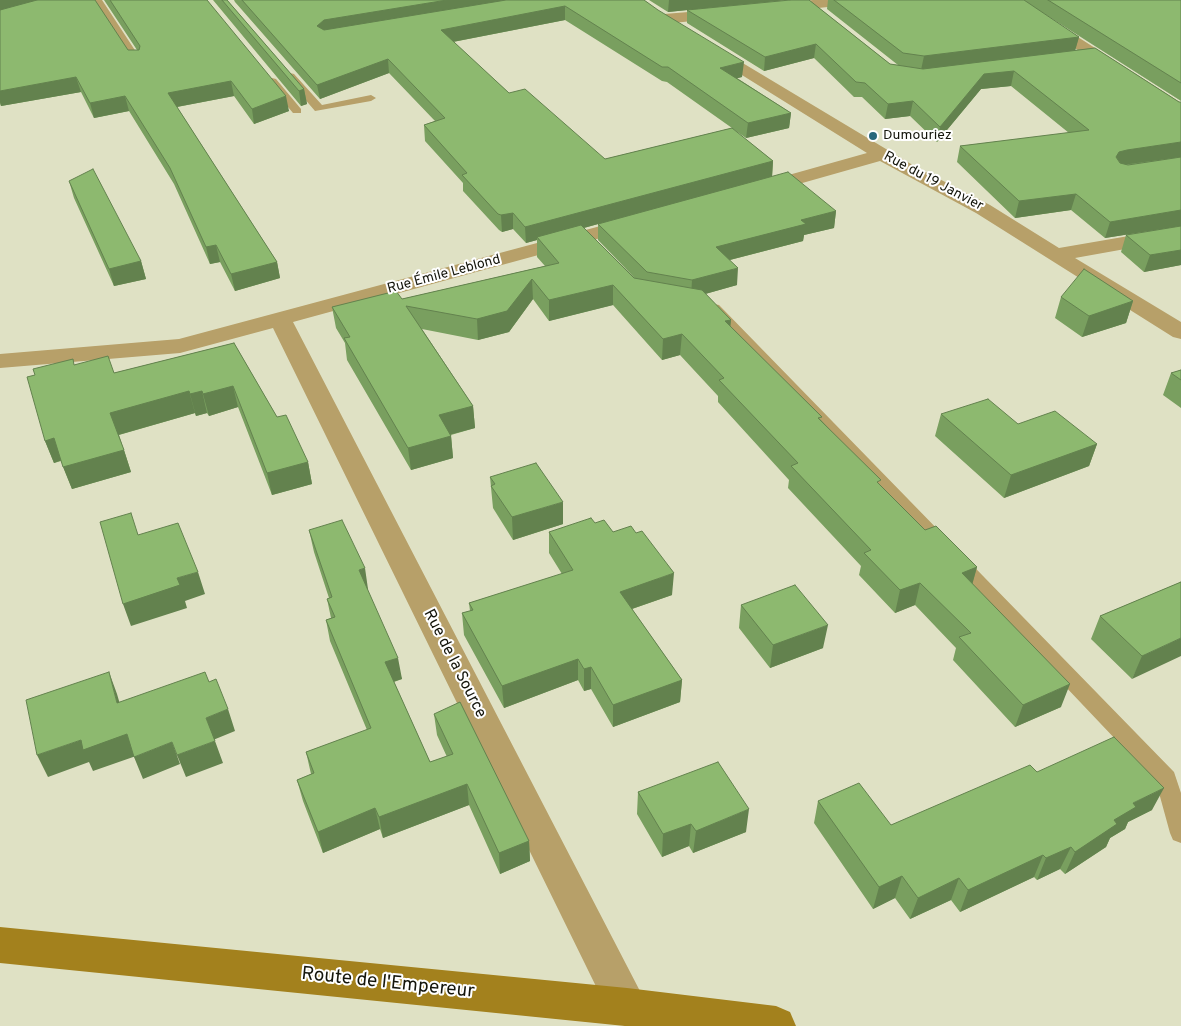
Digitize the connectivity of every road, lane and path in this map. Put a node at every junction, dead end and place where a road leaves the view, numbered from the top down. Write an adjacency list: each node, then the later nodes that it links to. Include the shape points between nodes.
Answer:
1 (97, 0): 10 (lane)
2 (858, 0): 4 (street)
3 (1010, 0): 8 (street)
4 (813, 3): 5 (street); 7 (street)
5 (760, 10)
6 (741, 12): 16 (street, Rue du 19 Janvier, via 656,15)
7 (830, 22)
8 (1097, 55): 9 (street); 14 (street)
9 (1068, 59)
10 (137, 61)
11 (282, 66): 13 (lane, via 319,109)
12 (267, 74): 15 (lane)
13 (371, 98)
14 (1181, 111)
15 (298, 112)
16 (882, 155): 17 (street); 20 (street, Rue du 19 Janvier, via 983,209)
17 (742, 194)
18 (649, 219): 22 (street, Rue Émile Leblond, via 590,242)
19 (1181, 233): 20 (street)
20 (1054, 255): 23 (street, Rue du 19 Janvier)
21 (697, 305): 25 (lane, via 716,308 1166,778)
22 (280, 320): 24 (street, Rue Émile Leblond, via 180,346); 27 (street, Rue de la Source)
23 (1181, 332)
24 (0, 361)
25 (1181, 833)
26 (0, 945): 27 (main road, Route de l'Empereur)
27 (627, 1007): 28 (main road, Route de l'Empereur)
28 (776, 1026)

